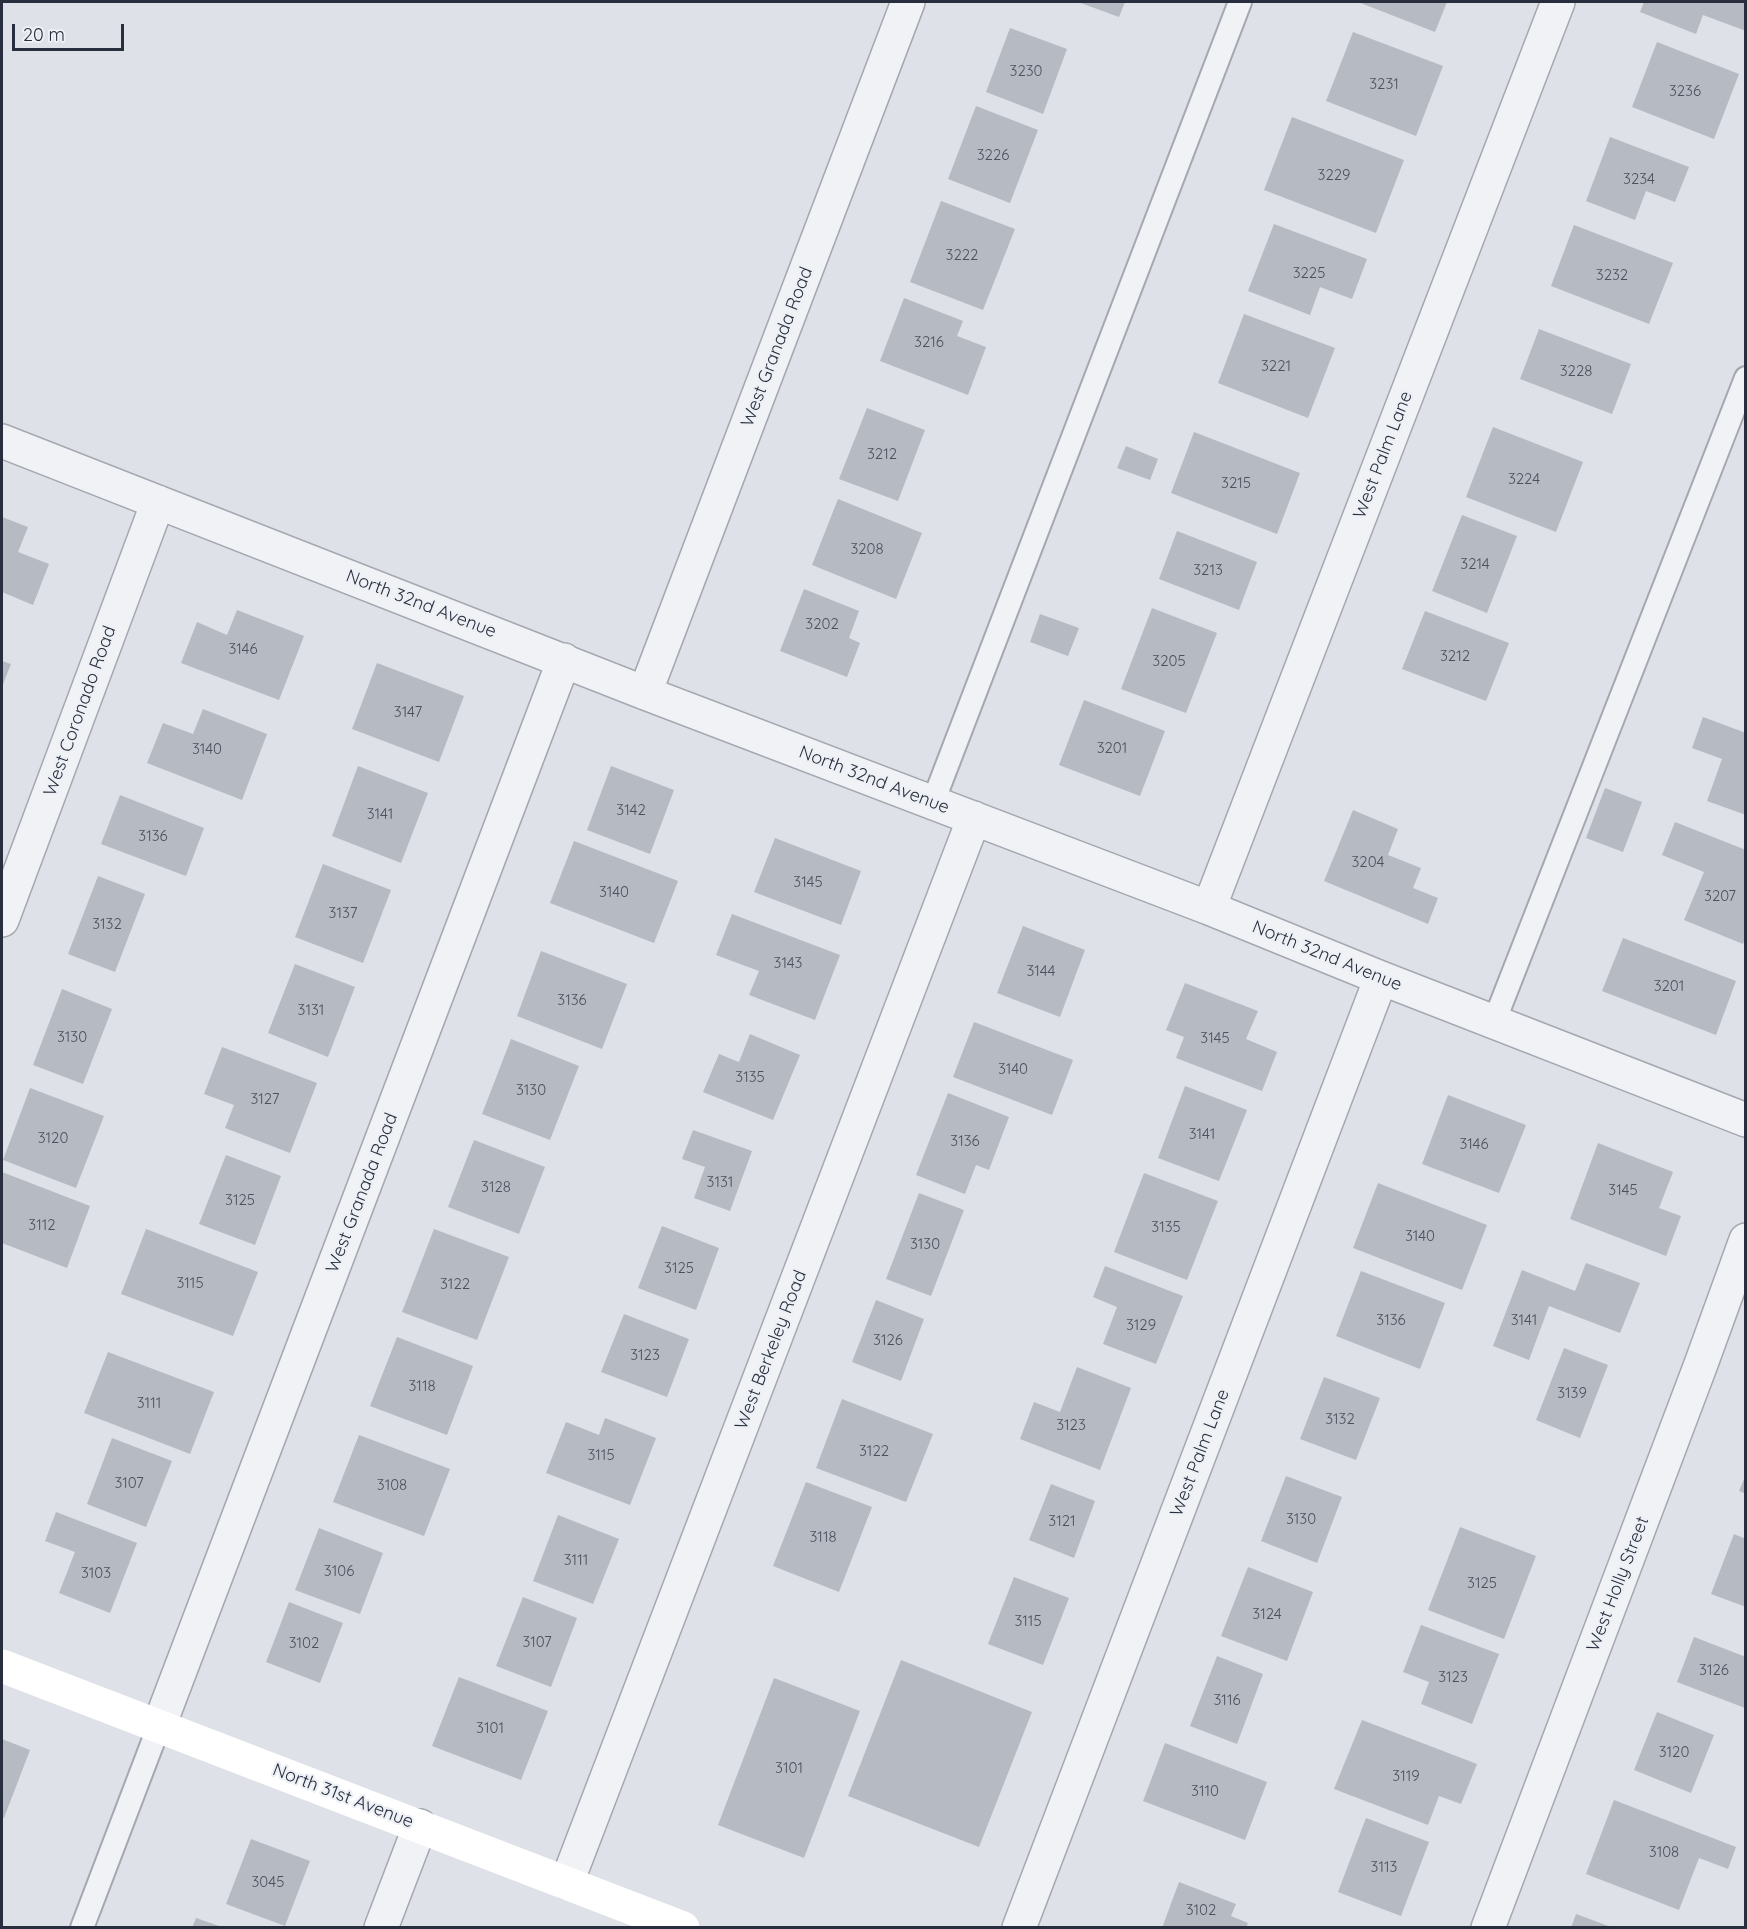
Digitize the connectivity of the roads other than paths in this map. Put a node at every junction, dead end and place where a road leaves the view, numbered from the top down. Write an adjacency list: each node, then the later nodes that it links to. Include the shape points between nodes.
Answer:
1 (908, 2): 8 (street, West Granada Road)
2 (1240, 2): 9 (lane)
3 (1558, 2): 11 (street, West Palm Lane)
4 (1746, 378): 14 (lane)
5 (2, 441): 6 (street, North 32nd Avenue)
6 (158, 502): 7 (street, North 32nd Avenue); 12 (street, West Coronado Road)
7 (564, 660): 8 (street, North 32nd Avenue); 18 (street, West Granada Road)
8 (645, 693): 9 (street, North 32nd Avenue)
9 (933, 802): 10 (street, North 32nd Avenue)
10 (974, 818): 11 (street, North 32nd Avenue); 20 (street, West Berkeley Road)
11 (1209, 908): 13 (street, North 32nd Avenue)
12 (2, 920)
13 (1381, 978): 14 (street, North 32nd Avenue); 24 (street, West Palm Lane)
14 (1494, 1022): 15 (street, North 32nd Avenue)
15 (1746, 1120)
16 (1746, 1240): 25 (street, West Holly Street)
17 (2, 1666): 18 (street, North 31st Avenue)
18 (159, 1726): 19 (street, North 31st Avenue); 21 (lane)
19 (420, 1826): 20 (street, North 31st Avenue); 22 (street)
20 (567, 1882): 23 (street, North 31st Avenue)
21 (82, 1928)
22 (381, 1928)
23 (683, 1928)
24 (1019, 1928)
25 (1488, 1928)

